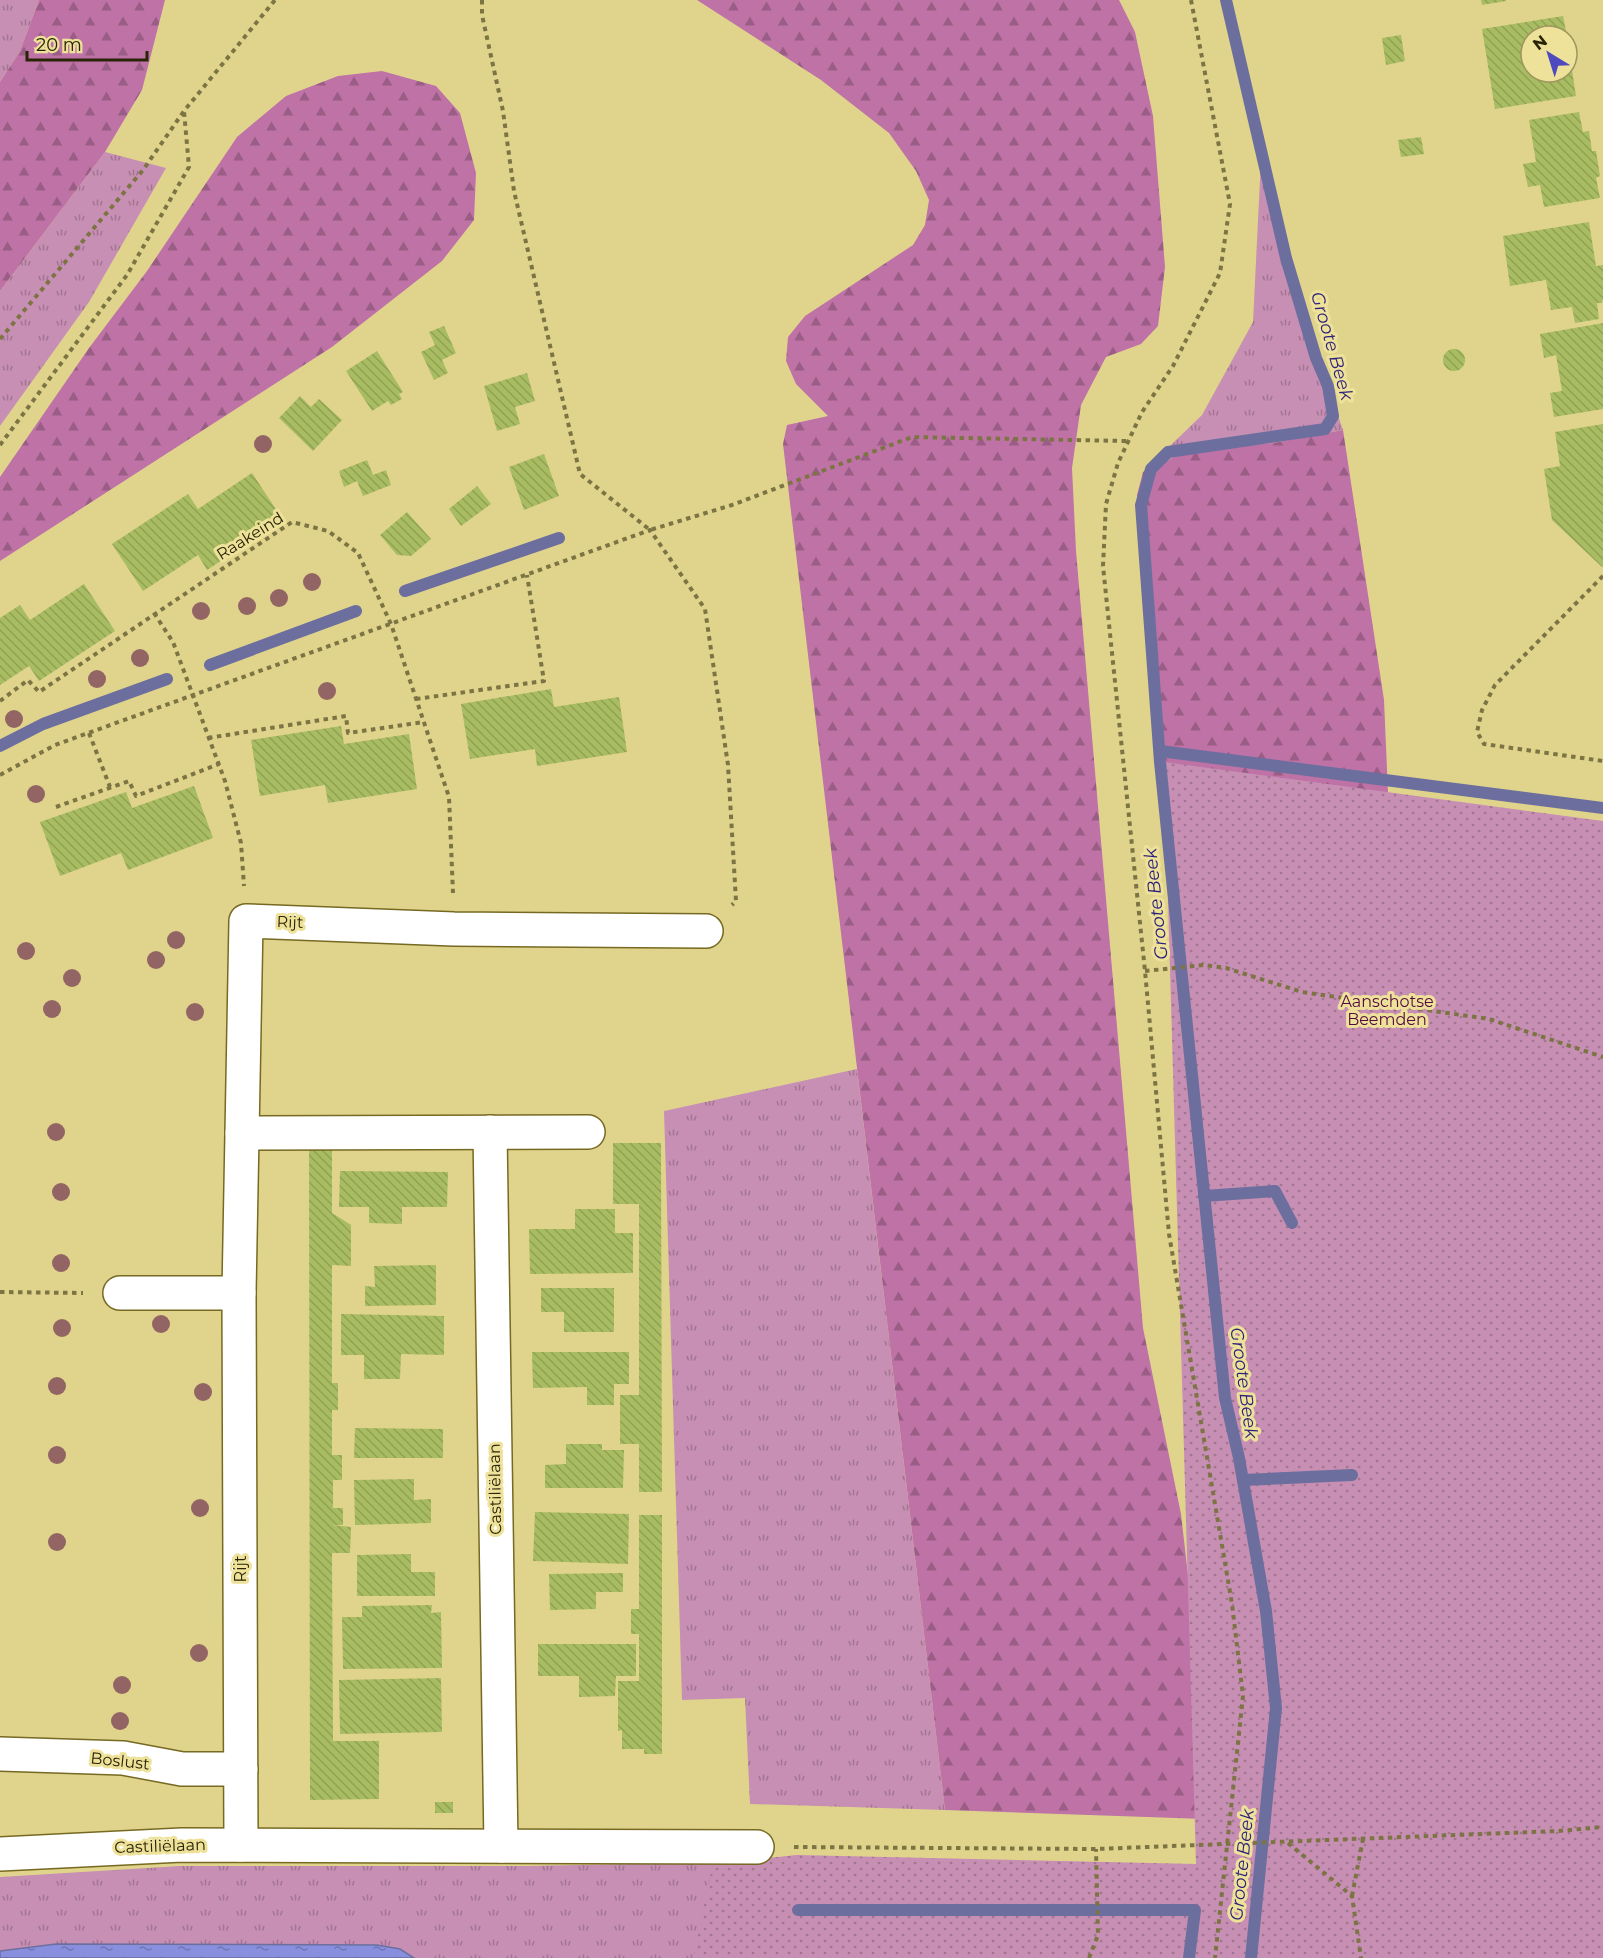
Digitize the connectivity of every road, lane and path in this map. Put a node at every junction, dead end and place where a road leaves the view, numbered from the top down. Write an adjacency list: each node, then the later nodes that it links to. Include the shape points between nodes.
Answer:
1 (275, 0): 4 (path)
2 (482, 0): 8 (path, via 514,190 580,474)
3 (1191, 0): 6 (path, via 1230,204 1220,273 1173,366)
4 (184, 111): 5 (path, via 143,171); 7 (path, via 189,167 127,274)
5 (0, 339)
6 (1128, 441): 8 (path, via 912,437 732,505); 27 (path, via 1106,504 1103,566)
7 (0, 445)
8 (650, 530): 9 (path); 26 (path, via 705,609 728,765 736,901)
9 (527, 575): 12 (path); 14 (path, via 544,681)
10 (1603, 576): 19 (path, via 1495,685 1482,710 1477,732 1484,744)
11 (154, 613): 12 (path, Raakeind, via 292,522 328,531 358,553); 13 (path, via 173,642); 15 (path, Raakeind, via 39,692 28,680)
12 (391, 624): 13 (path); 14 (path, Raakeind)
13 (192, 696): 17 (path); 18 (path)
14 (416, 699): 16 (path, Raakeind)
15 (0, 701)
16 (424, 722): 18 (path, via 348,733 345,716); 25 (path, Raakeind, via 449,797)
17 (89, 733): 21 (path, via 55,745); 22 (path)
18 (208, 738): 20 (path)
19 (1603, 761)
20 (219, 764): 22 (path, via 136,796 129,781); 24 (path, via 241,843)
21 (0, 775)
22 (110, 787): 23 (path)
23 (56, 807)
24 (246, 921): 25 (street, Rijt); 31 (street, Rijt)
25 (454, 928): 26 (street, Rijt)
26 (706, 931)
27 (1145, 971): 28 (path, via 1226,968 1302,992 1489,1019); 40 (path, via 1169,1234 1232,1604 1243,1696)
28 (1603, 1057)
29 (490, 1132): 30 (street); 31 (street); 42 (street, Castiliëlaan)
30 (588, 1132)
31 (242, 1133): 34 (street, Rijt)
32 (0, 1292): 33 (path)
33 (120, 1293): 34 (street)
34 (239, 1293): 36 (street, Rijt)
35 (0, 1754): 36 (street, Boslust, via 123,1758 182,1769)
36 (241, 1769): 41 (street, Rijt)
37 (1603, 1827): 38 (path)
38 (1363, 1839): 39 (path); 46 (path)
39 (1287, 1842): 40 (path); 46 (path)
40 (1229, 1843): 44 (path); 48 (path)
41 (241, 1845): 42 (street, Castiliëlaan); 45 (street, Castiliëlaan)
42 (501, 1846): 43 (street, Castiliëlaan)
43 (757, 1846): 44 (path)
44 (1096, 1849): 47 (path, via 1098,1935)
45 (0, 1854)
46 (1352, 1896): 49 (path)
47 (1089, 1958)
48 (1215, 1958)
49 (1361, 1958)

